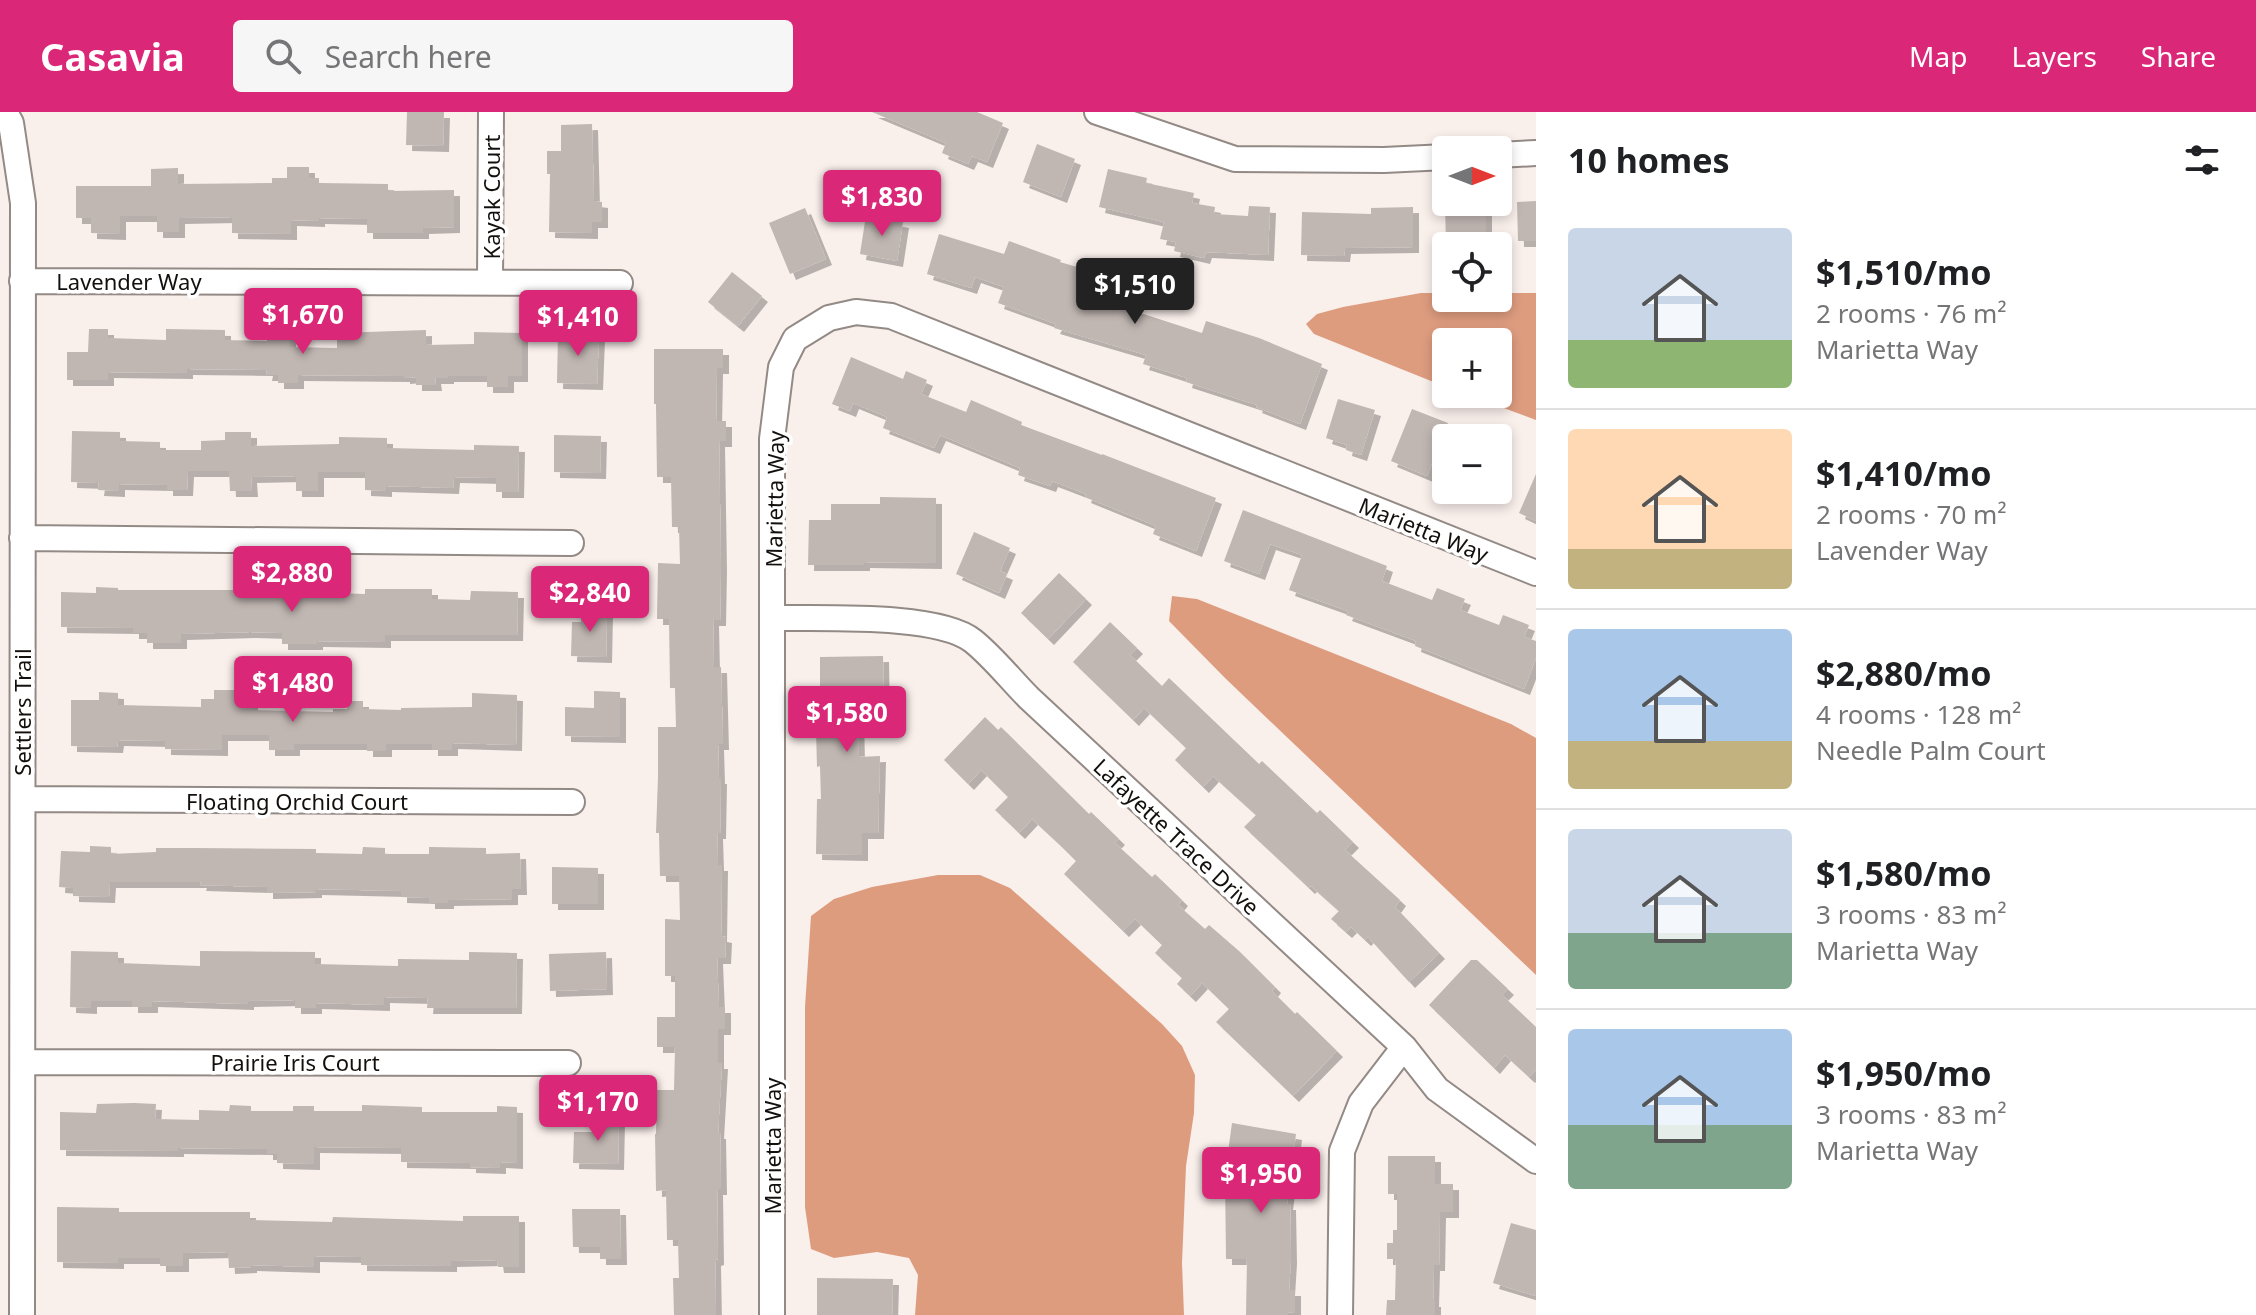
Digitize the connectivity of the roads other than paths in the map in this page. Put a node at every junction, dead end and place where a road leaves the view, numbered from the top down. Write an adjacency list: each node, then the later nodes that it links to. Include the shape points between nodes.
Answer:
1 (5, 112): 7 (street, Settlers Trail, via 23,203)
2 (491, 112): 8 (street, Kayak Court)
3 (1097, 112): 6 (street, via 1235,159)
4 (1536, 153): 5 (street)
5 (1512, 154)
6 (1432, 158)
7 (22, 281): 8 (street, Lavender Way); 10 (street, Settlers Trail)
8 (490, 282): 9 (street, Lavender Way)
9 (620, 283)
10 (22, 538): 11 (street); 14 (street, Settlers Trail)
11 (571, 543)
12 (1536, 573): 13 (street, Marietta Way, via 891,316 856,312 829,318 795,339 781,367 772,439)
13 (773, 618): 16 (street, Lafayette Trace Drive, via 911,622 943,626 971,639); 21 (street, Marietta Way)
14 (23, 799): 15 (street, Floating Orchid Court); 17 (street, Settlers Trail)
15 (572, 802)
16 (1404, 1047): 19 (street, Lafayette Trace Drive, via 1437,1089); 22 (street, via 1361,1103 1342,1151)
17 (23, 1062): 18 (street, Prairie Iris Court); 20 (street, Settlers Trail)
18 (568, 1063)
19 (1536, 1161)
20 (22, 1315)
21 (772, 1315)
22 (1340, 1315)

